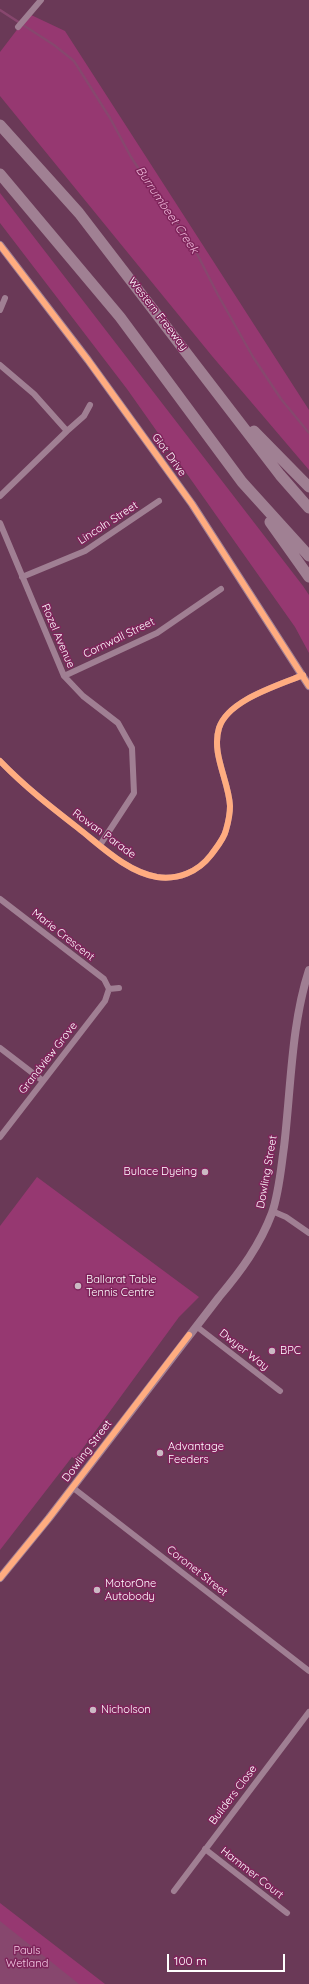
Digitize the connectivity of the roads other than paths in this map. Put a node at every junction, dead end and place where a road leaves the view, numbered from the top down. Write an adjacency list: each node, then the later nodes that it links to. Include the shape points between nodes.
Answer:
1 (41, 0): 2 (street)
2 (18, 27)
3 (0, 125): 9 (highway, Western Freeway, via 79,213)
4 (0, 174): 12 (highway, via 120,317)
5 (0, 245): 22 (street, Giot Drive, via 88,360 192,504)
6 (6, 298): 7 (street)
7 (0, 310)
8 (0, 365): 11 (street, via 34,394)
9 (216, 392): 13 (highway); 16 (highway, Western Freeway)
10 (90, 405): 11 (street, via 84,416)
11 (67, 431): 14 (street)
12 (242, 482): 18 (highway); 20 (highway)
13 (309, 487)
14 (0, 496)
15 (160, 501): 19 (street, Lincoln Street, via 85,551)
16 (309, 508)
17 (0, 523): 19 (street, Rozel Avenue)
18 (309, 556)
19 (22, 577): 23 (street, Rozel Avenue)
20 (309, 577)
21 (220, 589): 23 (street, Cornwall Street, via 157,633)
22 (303, 675): 24 (street, Giot Drive); 26 (street, Rowan Parade, via 250,698 230,710 219,728 218,748 230,806 226,831 205,862 188,874 157,877 140,872)
23 (64, 676): 26 (street, Rozel Avenue, via 118,723 132,748 134,793)
24 (309, 686)
25 (0, 761): 26 (street, Rowan Parade, via 23,784)
26 (100, 845)
27 (0, 899): 30 (street, Marie Crescent, via 101,977)
28 (309, 970): 34 (street, Dowling Street, via 299,1011 282,1160)
29 (119, 988): 30 (street)
30 (109, 989): 32 (street, Grandview Grove, via 107,998)
31 (0, 1048): 32 (street)
32 (43, 1081): 33 (street, Grandview Grove)
33 (0, 1137)
34 (272, 1211): 35 (street); 36 (street, Dowling Street, via 256,1248)
35 (309, 1233)
36 (196, 1326): 37 (street, Dwyer Way); 38 (street, Dowling Street)
37 (280, 1391)
38 (72, 1487): 39 (street, Dowling Street); 40 (street, Coronet Street)
39 (0, 1578)
40 (309, 1671)
41 (309, 1712): 42 (street, Builders Close)
42 (205, 1849): 43 (street, Builders Close); 44 (street, Hammer Court)
43 (174, 1890)
44 (287, 1913)

